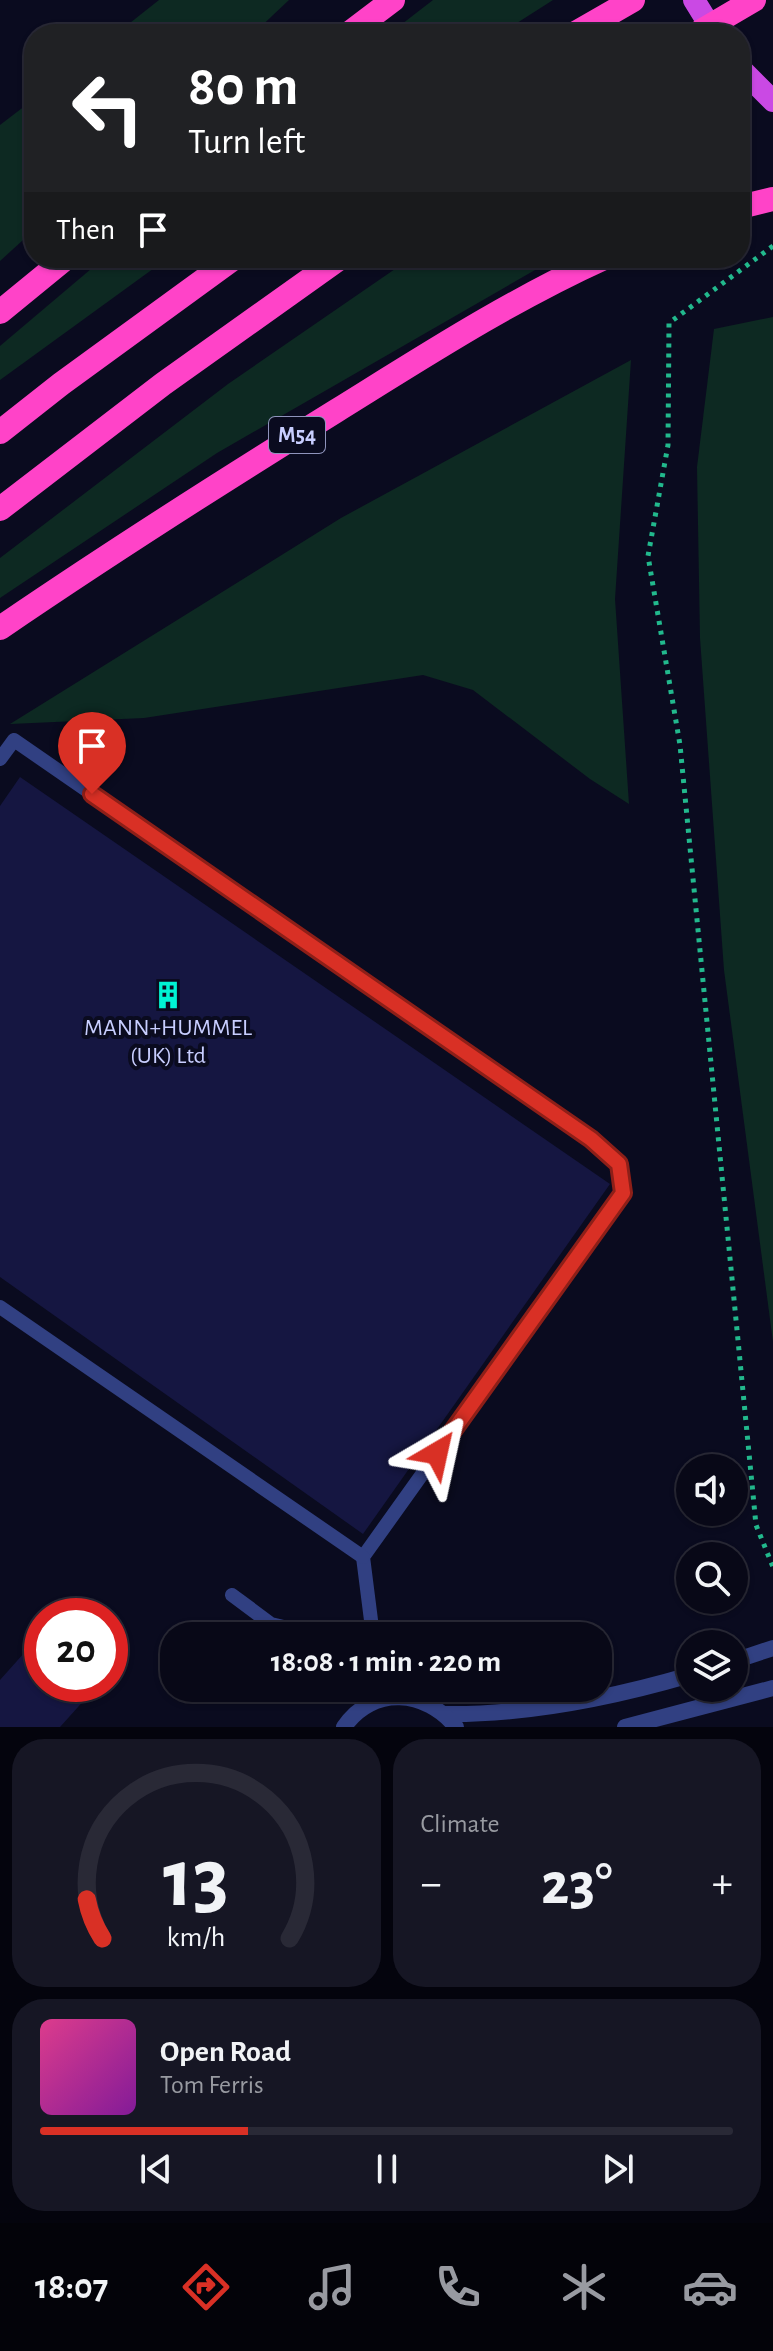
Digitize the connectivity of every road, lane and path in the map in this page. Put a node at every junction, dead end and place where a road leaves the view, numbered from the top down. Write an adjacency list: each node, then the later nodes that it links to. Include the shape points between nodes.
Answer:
1 (393, 0): 5 (highway)
2 (633, 0): 6 (highway)
3 (694, 0): 7 (highway)
4 (754, 0): 8 (highway, bridge)
5 (361, 24)
6 (591, 24)
7 (709, 24)
8 (713, 24)
9 (750, 78): 10 (highway)
10 (773, 101)
11 (773, 199): 12 (highway)
12 (750, 205)
13 (773, 246): 14 (path)
14 (750, 263)
15 (54, 268): 20 (highway)
16 (220, 268): 21 (highway)
17 (326, 268): 22 (highway)
18 (585, 268): 23 (highway, M54, via 361,395)
19 (743, 268): 27 (path, via 669,323 668,445 648,556 680,745 756,1525)
20 (0, 312)
21 (0, 432)
22 (0, 509)
23 (0, 628)
24 (0, 759): 26 (lane, via 14,740 591,1139 619,1164 623,1193)
25 (0, 1307): 26 (lane)
26 (363, 1557): 30 (lane)
27 (773, 1567)
28 (232, 1595): 29 (lane)
29 (268, 1622)
30 (371, 1622)
31 (773, 1648): 32 (street)
32 (748, 1656)
33 (676, 1678): 37 (street, via 553,1706)
34 (773, 1688): 39 (street)
35 (371, 1702): 38 (street)
36 (427, 1702): 37 (street)
37 (450, 1720)
38 (344, 1727)
39 (625, 1727)

